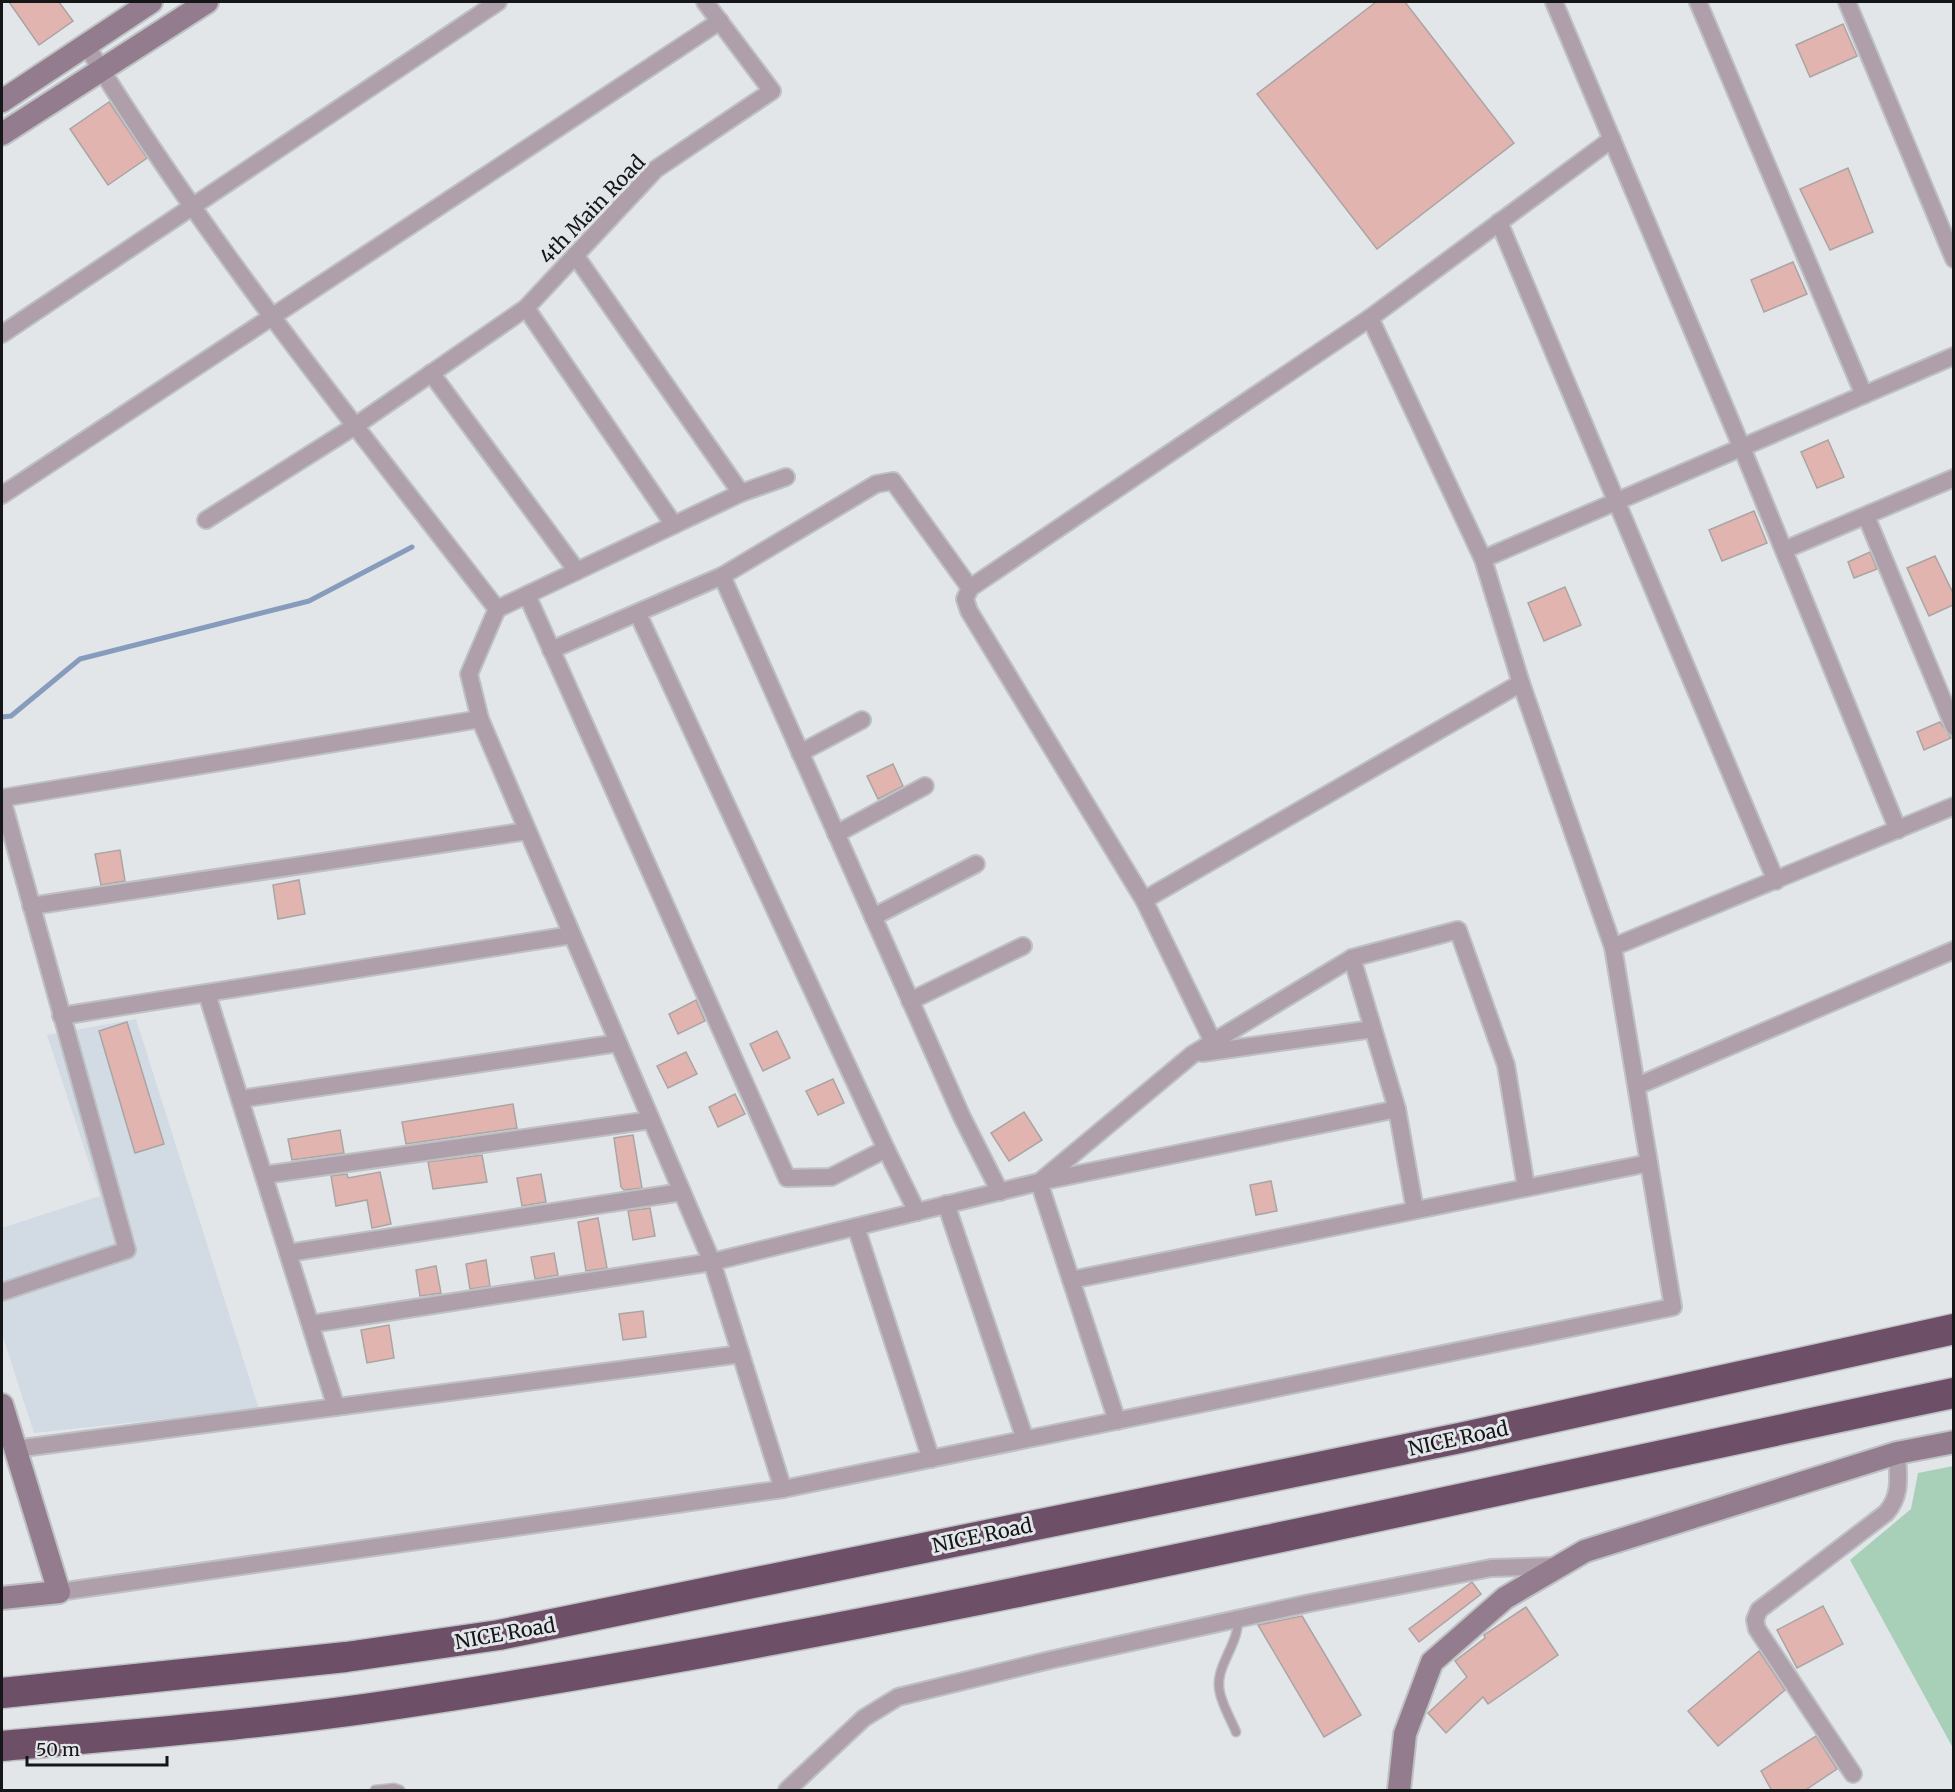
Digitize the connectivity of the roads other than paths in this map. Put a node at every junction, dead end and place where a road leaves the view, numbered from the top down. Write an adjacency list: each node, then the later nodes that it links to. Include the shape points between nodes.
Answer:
1 (151, 2): 9 (street)
2 (207, 2): 10 (street)
3 (498, 2): 14 (street)
4 (705, 2): 8 (street, 4th Main Road)
5 (1554, 2): 13 (street)
6 (1698, 2): 24 (street)
7 (1847, 2): 17 (street)
8 (720, 21): 16 (street, 4th Main Road, via 772,91 656,169); 19 (street)
9 (86, 45): 10 (street); 11 (street)
10 (101, 69): 12 (street); 14 (street)
11 (2, 101)
12 (2, 134)
13 (1612, 138): 15 (street); 26 (street)
14 (191, 207): 19 (street); 21 (street)
15 (1499, 222): 20 (street); 31 (street)
16 (575, 255): 18 (street, 4th Main Road); 29 (street)
17 (1953, 260)
18 (526, 308): 23 (street, 4th Main Road); 34 (street)
19 (271, 317): 25 (street); 30 (street)
20 (1370, 318): 36 (street); 39 (street)
21 (2, 334)
22 (1953, 356): 24 (street)
23 (431, 373): 25 (street, 4th Main Road); 37 (street)
24 (1864, 395): 26 (street)
25 (355, 426): 33 (street, 4th Main Road); 41 (street)
26 (1742, 448): 31 (street); 35 (street)
27 (786, 477): 29 (street)
28 (1953, 480): 32 (street)
29 (741, 494): 34 (street)
30 (2, 495)
31 (1617, 502): 36 (street); 56 (street)
32 (1866, 516): 35 (street); 47 (street)
33 (206, 520)
34 (674, 525): 37 (street)
35 (1784, 550): 52 (street)
36 (1483, 559): 44 (street)
37 (577, 571): 40 (street)
38 (722, 576): 39 (street, via 876,484 893,481); 42 (street); 48 (street)
39 (970, 588): 57 (street, via 965,599 969,611)
40 (526, 595): 41 (street); 43 (street)
41 (497, 609): 45 (street, via 469,674)
42 (638, 614): 43 (street); 76 (street)
43 (551, 650): 76 (street, via 787,1178 831,1177)
44 (1521, 683): 57 (street); 62 (street)
45 (480, 719): 50 (street); 53 (street)
46 (862, 720): 48 (street)
47 (1953, 727)
48 (800, 753): 54 (street)
49 (925, 786): 54 (street)
50 (2, 799): 58 (street)
51 (1953, 806): 52 (street)
52 (1898, 830): 56 (street)
53 (527, 831): 58 (street); 60 (street)
54 (836, 834): 59 (street)
55 (976, 864): 59 (street)
56 (1776, 880): 62 (street)
57 (1144, 900): 69 (street)
58 (31, 906): 67 (street)
59 (873, 917): 66 (street)
60 (572, 935): 65 (street); 70 (street)
61 (1023, 946): 66 (street)
62 (1613, 947): 72 (street)
63 (1953, 950): 72 (street)
64 (1352, 958): 68 (street); 69 (street); 80 (street, via 1458,930 1506,1065)
65 (207, 994): 67 (street); 73 (street)
66 (910, 1000): 81 (street)
67 (61, 1016): 90 (street, via 127,1250)
68 (1373, 1029): 71 (street); 74 (street)
69 (1213, 1042): 71 (street)
70 (618, 1043): 73 (street); 75 (street)
71 (1193, 1054): 79 (street)
72 (1636, 1086): 77 (street)
73 (240, 1099): 78 (street)
74 (1397, 1109): 79 (street); 84 (street)
75 (651, 1120): 78 (street); 82 (street)
76 (886, 1149): 85 (street)
77 (1649, 1163): 80 (street); 97 (street, via 1673,1307)
78 (264, 1176): 87 (street)
79 (1039, 1182): 81 (street); 89 (street)
80 (1526, 1187): 84 (street)
81 (1000, 1191): 83 (street)
82 (682, 1192): 87 (street); 88 (street)
83 (946, 1204): 85 (street); 98 (street)
84 (1415, 1210): 89 (street)
85 (917, 1212): 86 (street)
86 (856, 1227): 88 (street); 102 (street)
87 (288, 1253): 91 (street)
88 (712, 1262): 91 (street); 93 (street)
89 (1071, 1280): 97 (street)
90 (2, 1292)
91 (310, 1324): 96 (street)
92 (1953, 1329): 108 (highway, NICE Road, via 1460,1438 499,1635 346,1657)
93 (741, 1354): 96 (street); 103 (street)
94 (1953, 1394): 110 (highway, via 1047,1586 680,1658 393,1705)
95 (2, 1405): 100 (street)
96 (336, 1407): 100 (street)
97 (1117, 1421): 98 (street)
98 (1025, 1440): 102 (street)
99 (1953, 1442): 101 (street)
100 (15, 1449): 105 (street)
101 (1897, 1453): 104 (street, via 1585,1551); 111 (street, via 1899,1490 1895,1503 1759,1611 1755,1620 1757,1629)
102 (932, 1459): 103 (street)
103 (783, 1489): 105 (street)
104 (1559, 1566): 107 (street, via 1491,1568); 115 (street, via 1505,1598 1431,1662 1405,1734)
105 (60, 1592): 106 (street)
106 (2, 1598)
107 (1238, 1618): 109 (lane, via 1237,1637 1219,1682); 114 (street, via 898,1697 864,1718)
108 (2, 1693)
109 (1236, 1732)
110 (2, 1746)
111 (1853, 1774)
112 (375, 1791): 113 (lane)
113 (400, 1791)
114 (787, 1791)
115 (1400, 1791)

